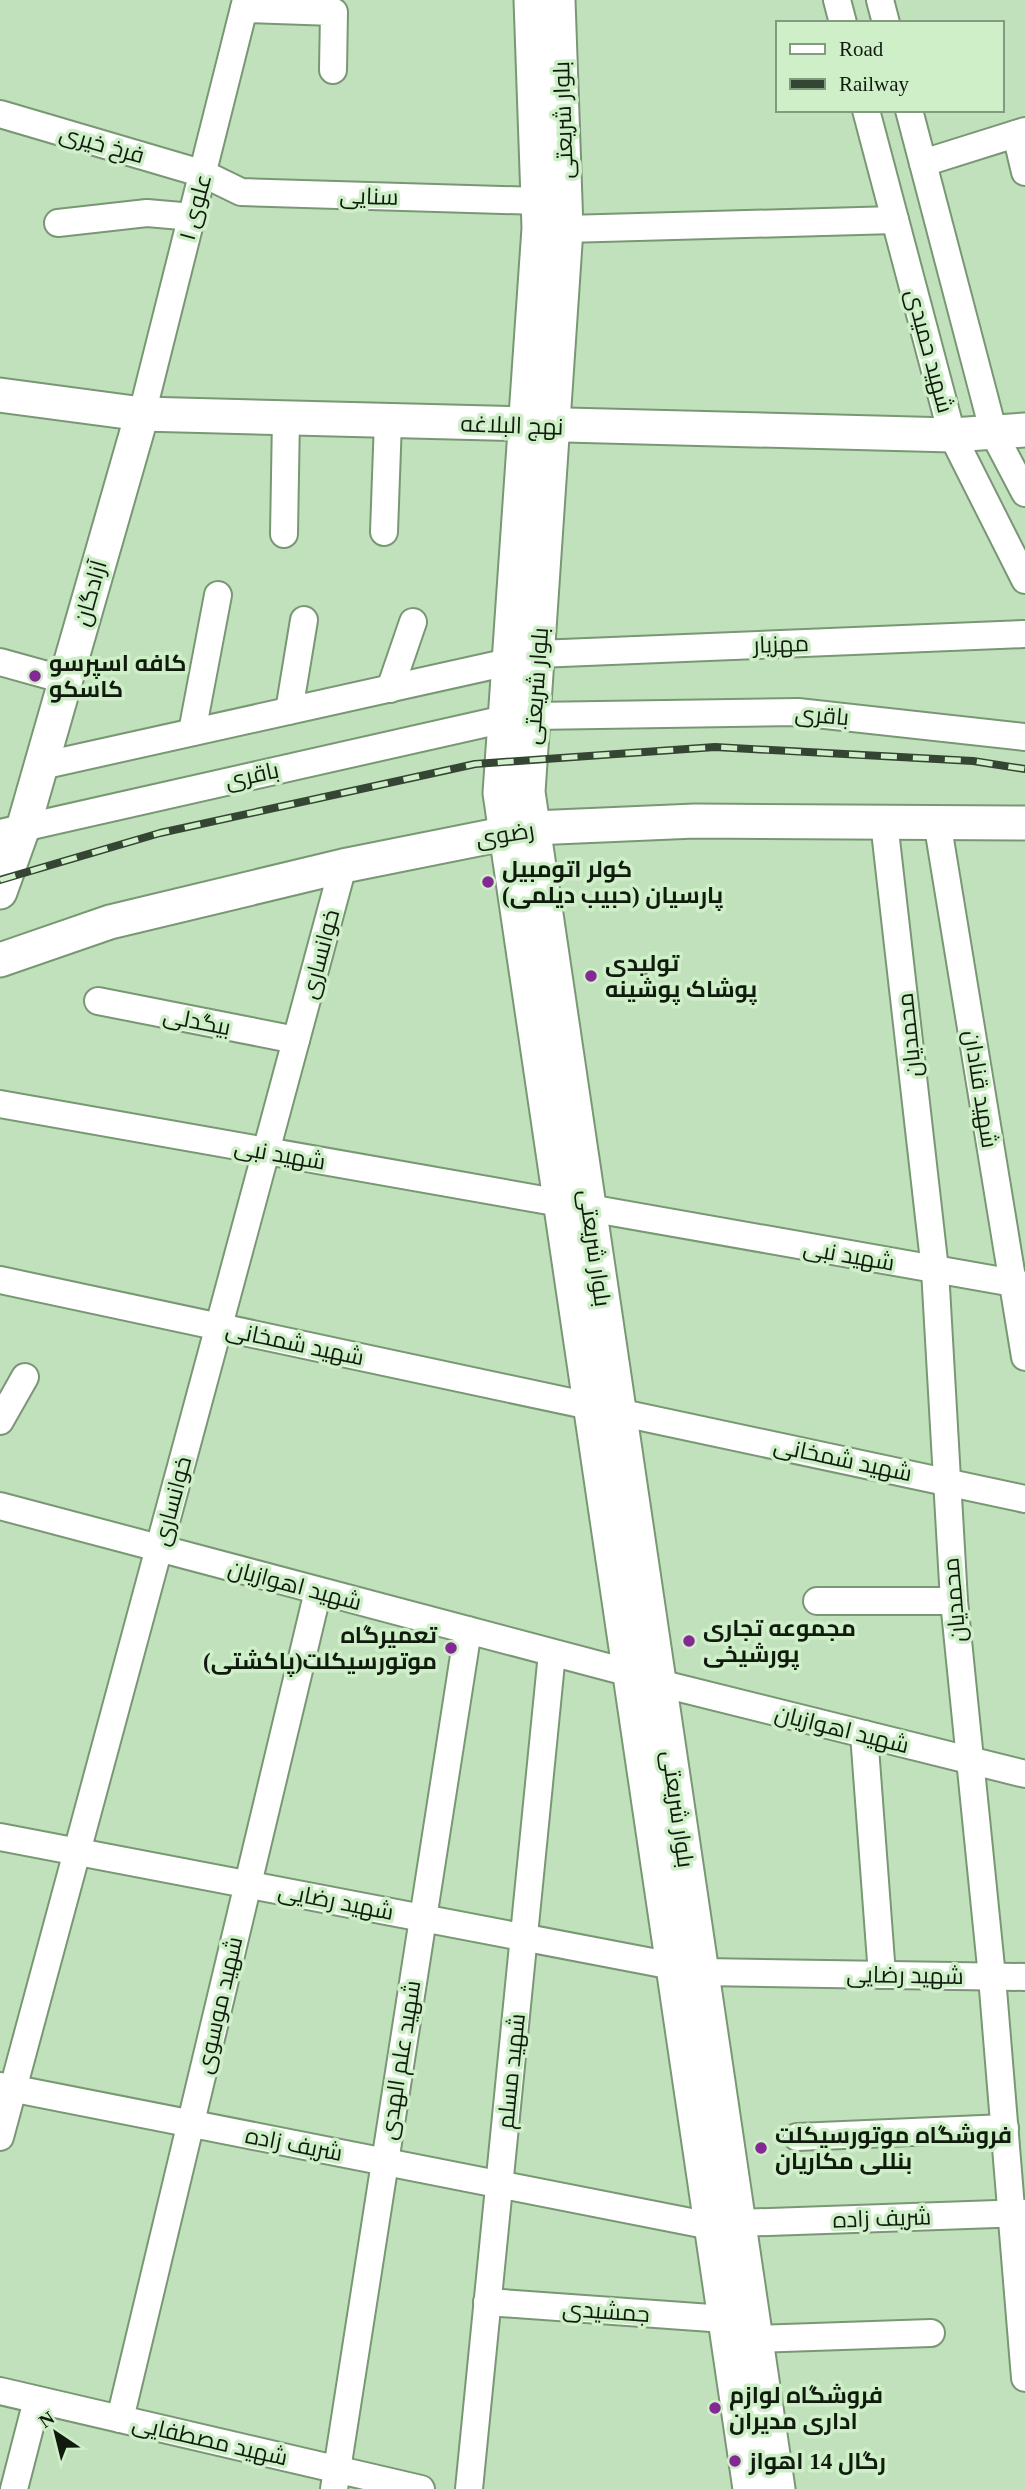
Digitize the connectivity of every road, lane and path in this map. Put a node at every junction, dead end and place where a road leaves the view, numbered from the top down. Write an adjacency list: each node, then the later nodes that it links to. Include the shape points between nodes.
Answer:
1 (531, 0): 16 (main road, بلوار شریعتی)
2 (558, 0): 20 (main road, بلوار شریعتی)
3 (837, 0): 6 (street)
4 (880, 0): 7 (street)
5 (245, 5): 8 (street, via 334,12); 15 (street, علوی ۱)
6 (842, 21)
7 (885, 21)
8 (333, 70)
9 (867, 112): 18 (street, شهید حمیدی)
10 (910, 112): 13 (street, شهید حمیدی)
11 (0, 114): 15 (street, فرخ خیری)
12 (1021, 132): 13 (street); 14 (street)
13 (923, 163): 26 (street, شهید حمیدی)
14 (1025, 172)
15 (204, 174): 16 (street, سنایی, via 241,192); 17 (street, علوی ۱)
16 (538, 201): 25 (main road, بلوار شریعتی)
17 (193, 217): 19 (street, via 147,213); 22 (street, علوی ۱)
18 (895, 220): 20 (street); 27 (street, شهید حمیدی)
19 (58, 223)
20 (566, 229): 25 (main road, بلوار شریعتی)
21 (0, 395): 22 (main road, نهج البلاغه)
22 (142, 414): 23 (main road, نهج البلاغه); 38 (main road, آزادگان)
23 (286, 418): 24 (main road, نهج البلاغه); 30 (street)
24 (388, 421): 25 (main road, نهج البلاغه); 29 (street)
25 (539, 426): 27 (main road, نهج البلاغه); 36 (main road, بلوار شریعتی)
26 (1010, 432): 27 (main road, نهج البلاغه); 28 (street, شهید حمیدی)
27 (951, 435): 31 (street, شهید حمیدی)
28 (1025, 493)
29 (384, 532)
30 (284, 534)
31 (1025, 580)
32 (218, 595): 42 (street)
33 (304, 620): 40 (street)
34 (413, 622): 39 (street)
35 (1025, 634): 36 (street, مهزیار)
36 (524, 658): 39 (street); 41 (main road, بلوار شریعتی)
37 (0, 662): 38 (street)
38 (65, 680): 44 (main road, آزادگان)
39 (390, 689): 40 (street)
40 (289, 711): 42 (street)
41 (519, 717): 43 (street, باقری, via 798,712); 48 (street, باقری); 49 (main road, بلوار شریعتی, via 500,793)
42 (192, 733): 44 (street)
43 (1025, 737)
44 (41, 766): 48 (main road, آزادگان)
45 (937, 821): 46 (main road, رضوی); 47 (main road, رضوی); 60 (street, شهید قنادان)
46 (884, 822): 49 (main road, رضوی, via 695,821); 58 (street, محمدیان)
47 (1025, 823)
48 (12, 829): 51 (main road, آزادگان)
49 (520, 830): 50 (main road, رضوی); 57 (main road, بلوار شریعتی)
50 (343, 866): 52 (main road, رضوی, via 110,922); 54 (street, خوانساری)
51 (0, 892)
52 (0, 960)
53 (98, 1001): 54 (street, بیگدلی)
54 (296, 1040): 56 (street, خوانساری)
55 (0, 1104): 56 (street, شهید نبی)
56 (266, 1152): 57 (street, شهید نبی); 61 (street, خوانساری)
57 (575, 1207): 58 (street, شهید نبی); 64 (main road, بلوار شریعتی)
58 (935, 1270): 60 (street, شهید نبی); 66 (street, محمدیان)
59 (0, 1280): 61 (street, شهید شمخانی)
60 (1019, 1284): 62 (street, شهید قنادان)
61 (219, 1326): 64 (street, شهید شمخانی); 69 (street, خوانساری)
62 (1025, 1357)
63 (25, 1377): 65 (street)
64 (605, 1409): 66 (street, شهید شمخانی); 75 (main road, بلوار شریعتی)
65 (0, 1420)
66 (944, 1479): 67 (street, شهید شمخانی); 72 (street, محمدیان)
67 (1025, 1499)
68 (0, 1506): 69 (street, شهید اهوازیان)
69 (159, 1549): 70 (street, شهید اهوازیان); 80 (street, خوانساری)
70 (318, 1591): 73 (street, شهید اهوازیان); 81 (street, شهید موسوی)
71 (817, 1601): 72 (street)
72 (954, 1601): 77 (street, محمدیان)
73 (468, 1630): 74 (street, شهید اهوازیان); 82 (street, شهید علم الهدی)
74 (552, 1653): 75 (street, شهید اهوازیان); 83 (street, شهید مسلم)
75 (645, 1678): 76 (street, شهید اهوازیان); 84 (main road, بلوار شریعتی)
76 (864, 1734): 77 (street, شهید اهوازیان); 85 (street)
77 (968, 1760): 78 (street, شهید اهوازیان); 86 (street, محمدیان)
78 (1025, 1773)
79 (0, 1837): 80 (street, شهید رضایی)
80 (77, 1852): 81 (street, شهید رضایی); 88 (street, خوانساری)
81 (248, 1885): 82 (street, شهید رضایی); 89 (street, شهید موسوی)
82 (422, 1918): 83 (street, شهید رضایی); 93 (street, شهید علم الهدی)
83 (524, 1938): 84 (street, شهید رضایی); 94 (street, شهید مسلم)
84 (687, 1969): 85 (street, شهید رضایی); 96 (main road, بلوار شریعتی)
85 (882, 1975): 86 (street, شهید رضایی)
86 (992, 1977): 87 (street, شهید رضایی); 90 (street, محمدیان)
87 (1025, 1977)
88 (7, 2087): 89 (street, شریف زاده); 91 (street, خوانساری)
89 (191, 2123): 93 (street, شریف زاده); 104 (street, شهید موسوی)
90 (1004, 2128): 92 (street); 95 (street, محمدیان)
91 (0, 2137)
92 (797, 2137)
93 (384, 2161): 94 (street, شریف زاده); 105 (street, شهید علم الهدی)
94 (499, 2184): 96 (street, شریف زاده); 97 (street, شهید مسلم)
95 (1018, 2213): 96 (street, شریف زاده); 101 (street, محمدیان)
96 (725, 2224): 98 (main road, بلوار شریعتی); 100 (main road, بلوار شریعتی)
97 (487, 2302): 98 (street, جمشیدی); 108 (street, شهید مسلم)
98 (725, 2319): 109 (main road, بلوار شریعتی)
99 (931, 2333): 100 (street)
100 (757, 2339): 110 (main road, بلوار شریعتی)
101 (1024, 2365)
102 (0, 2391): 103 (street, شهید مصطفایی)
103 (37, 2400): 104 (street, شهید مصطفایی); 106 (street)
104 (120, 2419): 105 (street, شهید مصطفایی)
105 (335, 2479): 107 (street, شهید مصطفایی)
106 (14, 2489)
107 (421, 2489)
108 (468, 2489)
109 (750, 2489)
110 (778, 2489)

